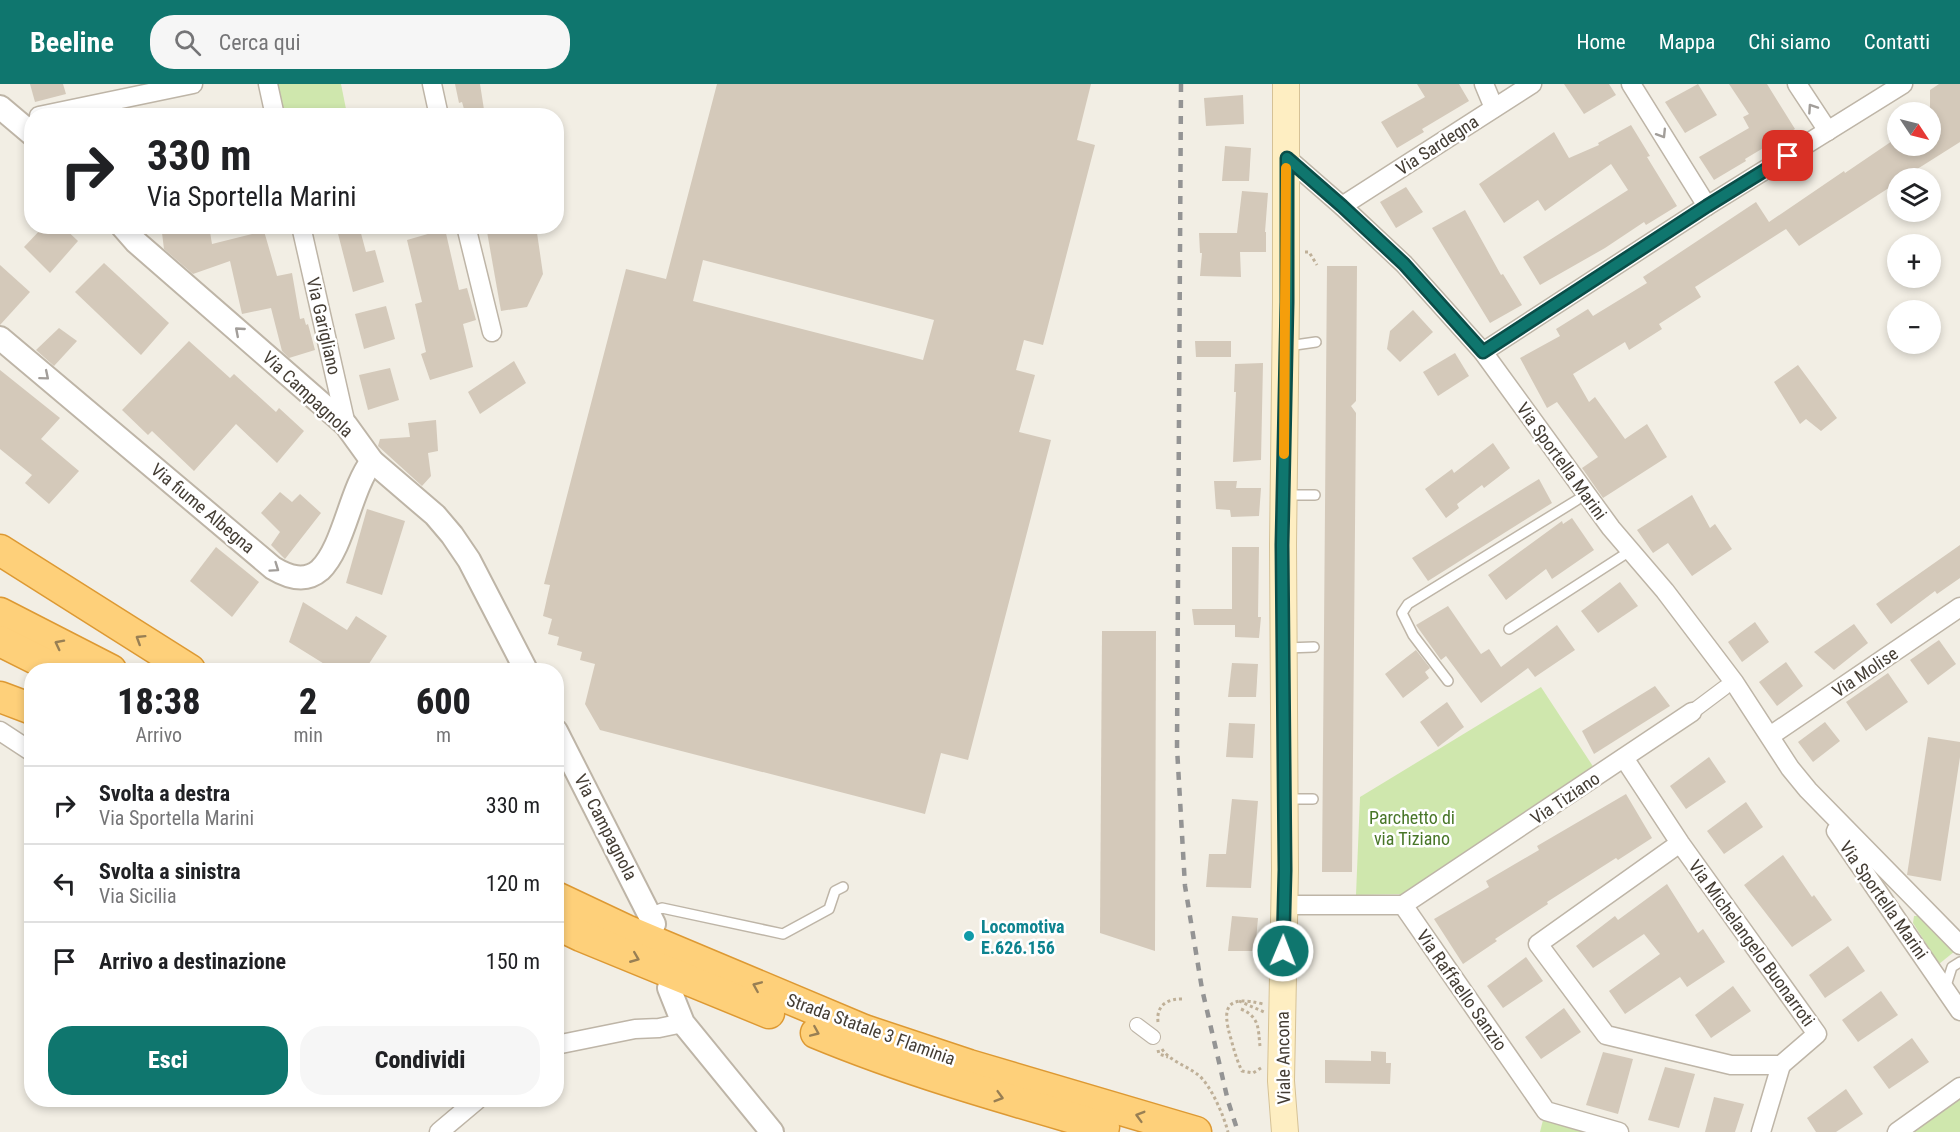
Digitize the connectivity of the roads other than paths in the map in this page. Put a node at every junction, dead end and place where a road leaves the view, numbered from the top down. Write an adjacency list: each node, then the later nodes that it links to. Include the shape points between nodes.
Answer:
1 (193, 84): 10 (street)
2 (268, 84): 11 (street)
3 (432, 84): 12 (street)
4 (1286, 84): 15 (main road, Viale Ancona)
5 (1484, 84): 13 (street)
6 (1532, 84): 13 (street, Via Sardegna)
7 (1631, 84): 17 (street, one-way to 17)
8 (1797, 84): 14 (street, one-way to 8)
9 (1903, 84): 14 (street)
10 (78, 108)
11 (273, 108)
12 (437, 108)
13 (1494, 108): 16 (street, Via Sardegna)
14 (1828, 131): 17 (street)
15 (1287, 158): 16 (street, Via Sportella Marini); 24 (main road, Viale Ancona)
16 (1342, 206): 25 (street, Via Sportella Marini, via 1404,264)
17 (1707, 206): 25 (street)
18 (129, 234): 26 (street, Via Campagnola, one-way to 18)
19 (303, 234): 26 (street, Via Garigliano)
20 (468, 234): 21 (street)
21 (492, 332)
22 (0, 338): 27 (street, Via fiume Albegna, one-way to 27, via 285,575 296,578 320,570 335,546)
23 (1316, 342): 24 (lane)
24 (1286, 346): 28 (main road, Viale Ancona)
25 (1483, 352): 32 (street, Via Sportella Marini)
26 (346, 425): 27 (street, Via Campagnola)
27 (372, 461): 42 (street, Via Campagnola, via 453,535)
28 (1283, 495): 29 (lane); 38 (main road, Viale Ancona)
29 (1315, 495)
30 (1577, 500): 43 (lane, via 1408,604 1402,613 1413,635)
31 (0, 550): 41 (highway, one-way to 31)
32 (1630, 550): 35 (lane); 49 (street, Via Sportella Marini, via 1734,682)
33 (1960, 607): 49 (street, Via Molise)
34 (0, 613): 40 (highway, one-way to 34)
35 (1509, 629)
36 (0, 641): 39 (highway)
37 (1314, 647): 38 (lane)
38 (1283, 648): 54 (main road, Viale Ancona)
39 (44, 663)
40 (97, 663)
41 (179, 663)
42 (522, 663)
43 (1448, 681)
44 (1724, 688): 47 (street, Via Tiziano)
45 (0, 698): 46 (highway)
46 (24, 706)
47 (1692, 712): 52 (street, Via Tiziano)
48 (0, 731): 50 (street)
49 (1770, 736): 53 (street, Via Sportella Marini)
50 (24, 747)
51 (564, 747): 62 (street, Via Campagnola)
52 (1624, 758): 56 (street, Via Michelangelo Buonarroti); 59 (street, Via Tiziano)
53 (1808, 790): 63 (street, Via Sportella Marini); 66 (street, Via Sportella Marini)
54 (1284, 799): 55 (lane); 58 (main road, Viale Ancona)
55 (1313, 799)
56 (1680, 843): 72 (street, Via Michelangelo Buonarroti, via 1816,1034); 72 (street, Via Michelangelo Buonarroti, via 1538,944 1606,1035 1731,1065)
57 (843, 887): 62 (lane, via 835,891 829,909 783,934 662,908)
58 (1284, 905): 59 (street); 79 (main road, Viale Ancona, via 1281,1081)
59 (1403, 905): 80 (street, Via Raffaello Sanzio, via 1546,1111)
60 (564, 915): 77 (highway, Strada Statale 3 Flaminia, one-way to 77, via 869,1055 957,1085)
61 (564, 915): 78 (highway, Strada Statale 3 Flaminia, one-way to 61, via 864,1030 636,934)
62 (651, 918)
63 (1960, 945)
64 (1960, 962): 66 (lane, via 1952,967)
65 (669, 988): 68 (street)
66 (1945, 989): 67 (street, Via Sportella Marini)
67 (1960, 1011)
68 (683, 1023): 71 (street); 76 (street)
69 (1137, 1024): 70 (street)
70 (1157, 1039)
71 (564, 1043)
72 (1781, 1065): 81 (street)
73 (1960, 1087): 82 (street)
74 (469, 1107): 75 (street)
75 (439, 1132)
76 (772, 1132)
77 (1124, 1132)
78 (1196, 1132)
79 (1285, 1132)
80 (1619, 1132)
81 (1761, 1132)
82 (1897, 1132)

